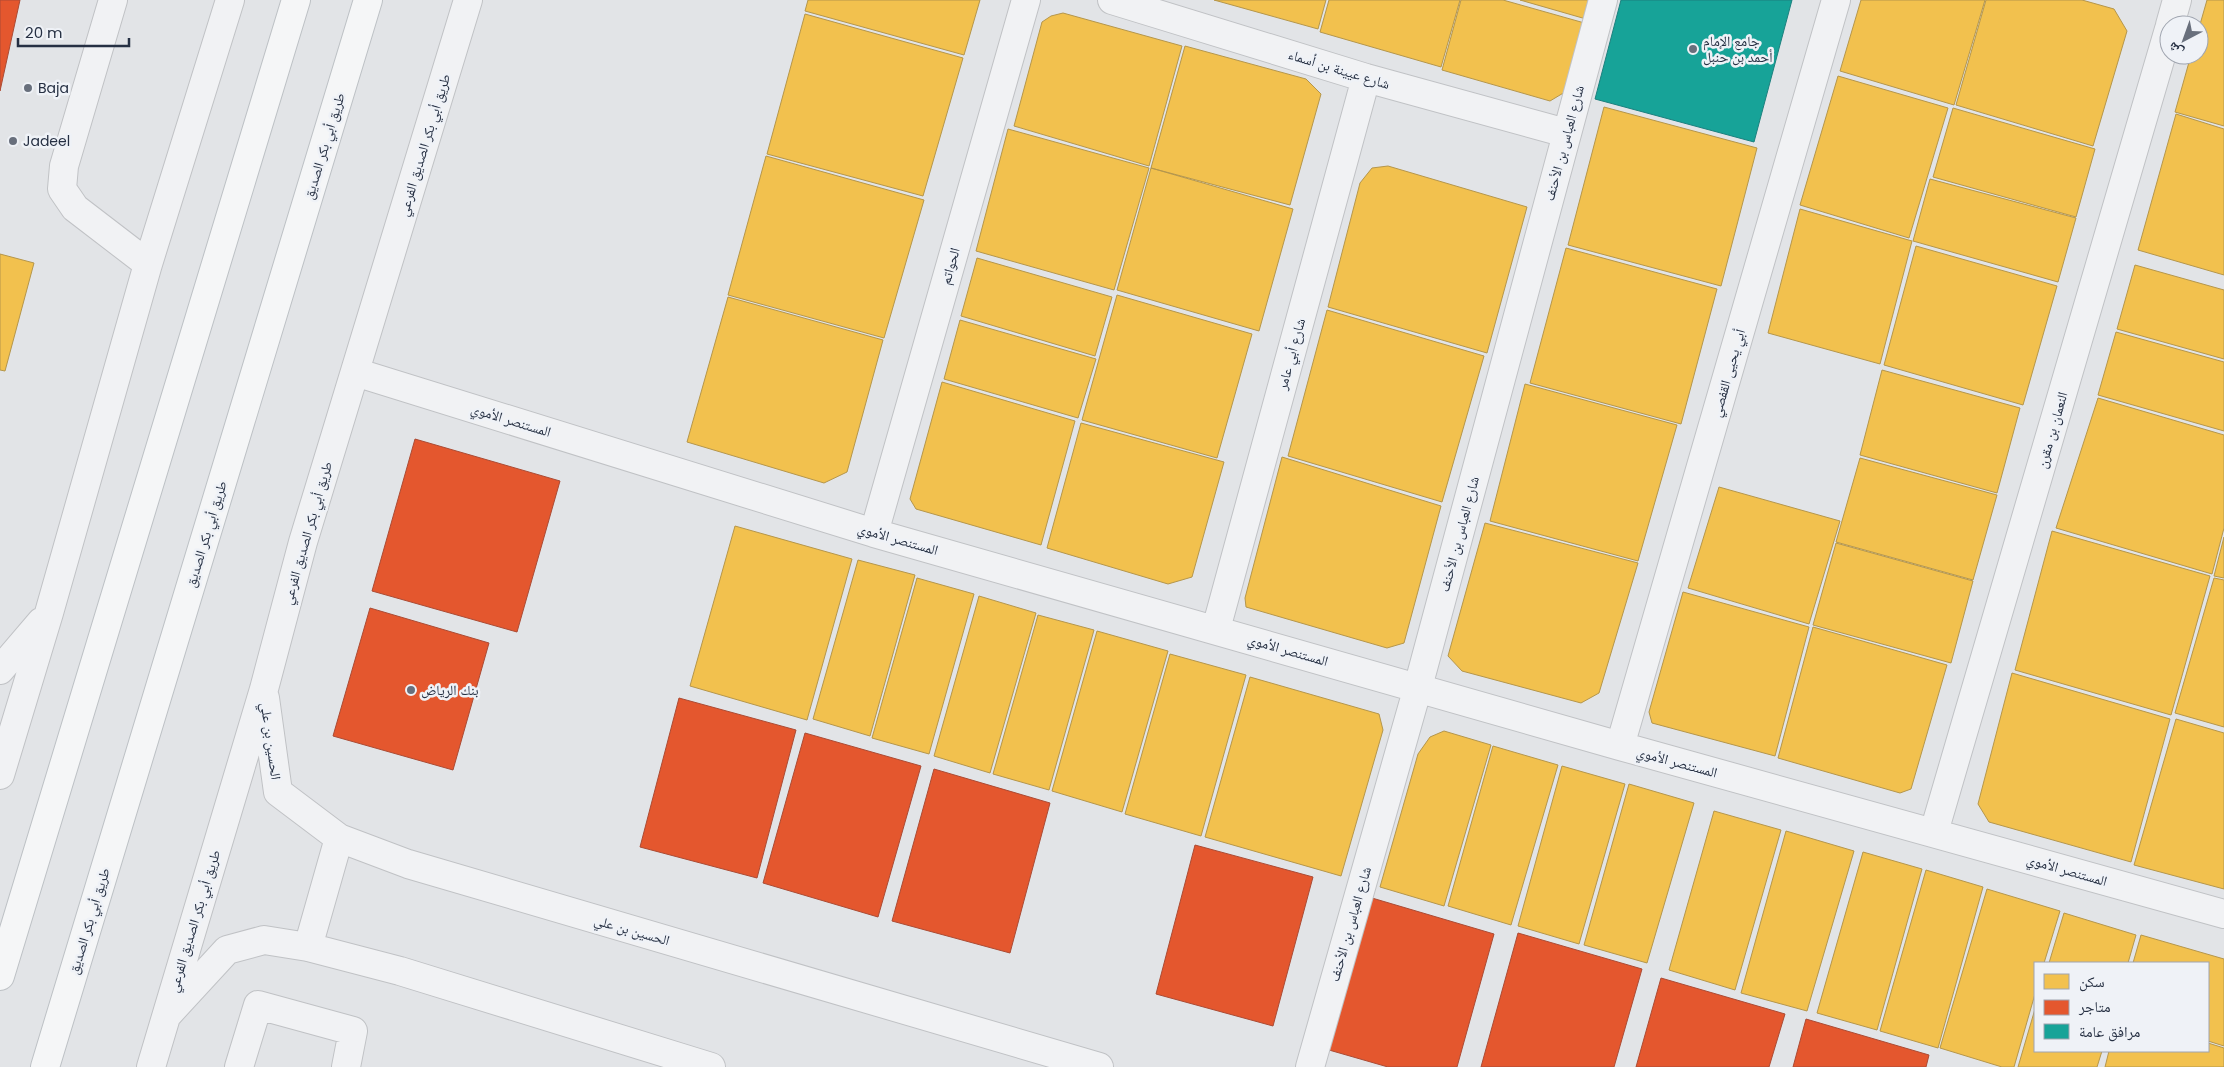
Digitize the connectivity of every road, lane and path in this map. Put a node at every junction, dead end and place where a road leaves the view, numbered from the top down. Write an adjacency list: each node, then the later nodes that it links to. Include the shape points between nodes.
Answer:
1 (113, 0): 13 (street, via 64,166 62,189 76,208)
2 (230, 0): 13 (street)
3 (296, 0): 27 (main road)
4 (368, 0): 29 (main road, طريق أبي بكر الصديق)
5 (468, 0): 14 (street, طريق أبي بكر الصديق الفرعي)
6 (1026, 0): 15 (street, الحواتم)
7 (1112, 0): 11 (street, شارع عيينة بن أسماء)
8 (1604, 0): 12 (street, شارع العباس بن الأحنف)
9 (1836, 0): 21 (street, أبي يحيى القفصي)
10 (2159, 63): 23 (street, النعمان بن مقرن)
11 (1366, 78): 12 (street, شارع عيينة بن أسماء); 17 (street, شارع أبي عامر)
12 (1566, 133): 19 (street, شارع العباس بن الأحنف)
13 (148, 264): 16 (street)
14 (355, 372): 15 (street, المستنصر الأموي); 20 (street, طريق أبي بكر الصديق الفرعي, via 302,542)
15 (874, 533): 17 (street, المستنصر الأموي)
16 (49, 613): 18 (street); 22 (street)
17 (1216, 630): 19 (street, المستنصر الأموي)
18 (0, 670)
19 (1418, 687): 21 (street, المستنصر الأموي); 35 (street, شارع العباس بن الأحنف)
20 (264, 688): 24 (street, الحسين بن علي, via 278,792); 28 (street, طريق أبي بكر الصديق الفرعي)
21 (1620, 746): 23 (street, المستنصر الأموي)
22 (0, 775)
23 (1934, 832): 25 (street, المستنصر الأموي)
24 (339, 838): 26 (street); 34 (street, الحسين بن علي, via 408,864)
25 (2224, 914)
26 (308, 947): 28 (street, via 264,940 227,950); 33 (street, via 400,971)
27 (0, 976)
28 (165, 1018): 30 (street, طريق أبي بكر الصديق الفرعي)
29 (45, 1067)
30 (151, 1067)
31 (239, 1067): 32 (street, via 258,1005 353,1031)
32 (346, 1067)
33 (711, 1067)
34 (1100, 1067)
35 (1310, 1067)

